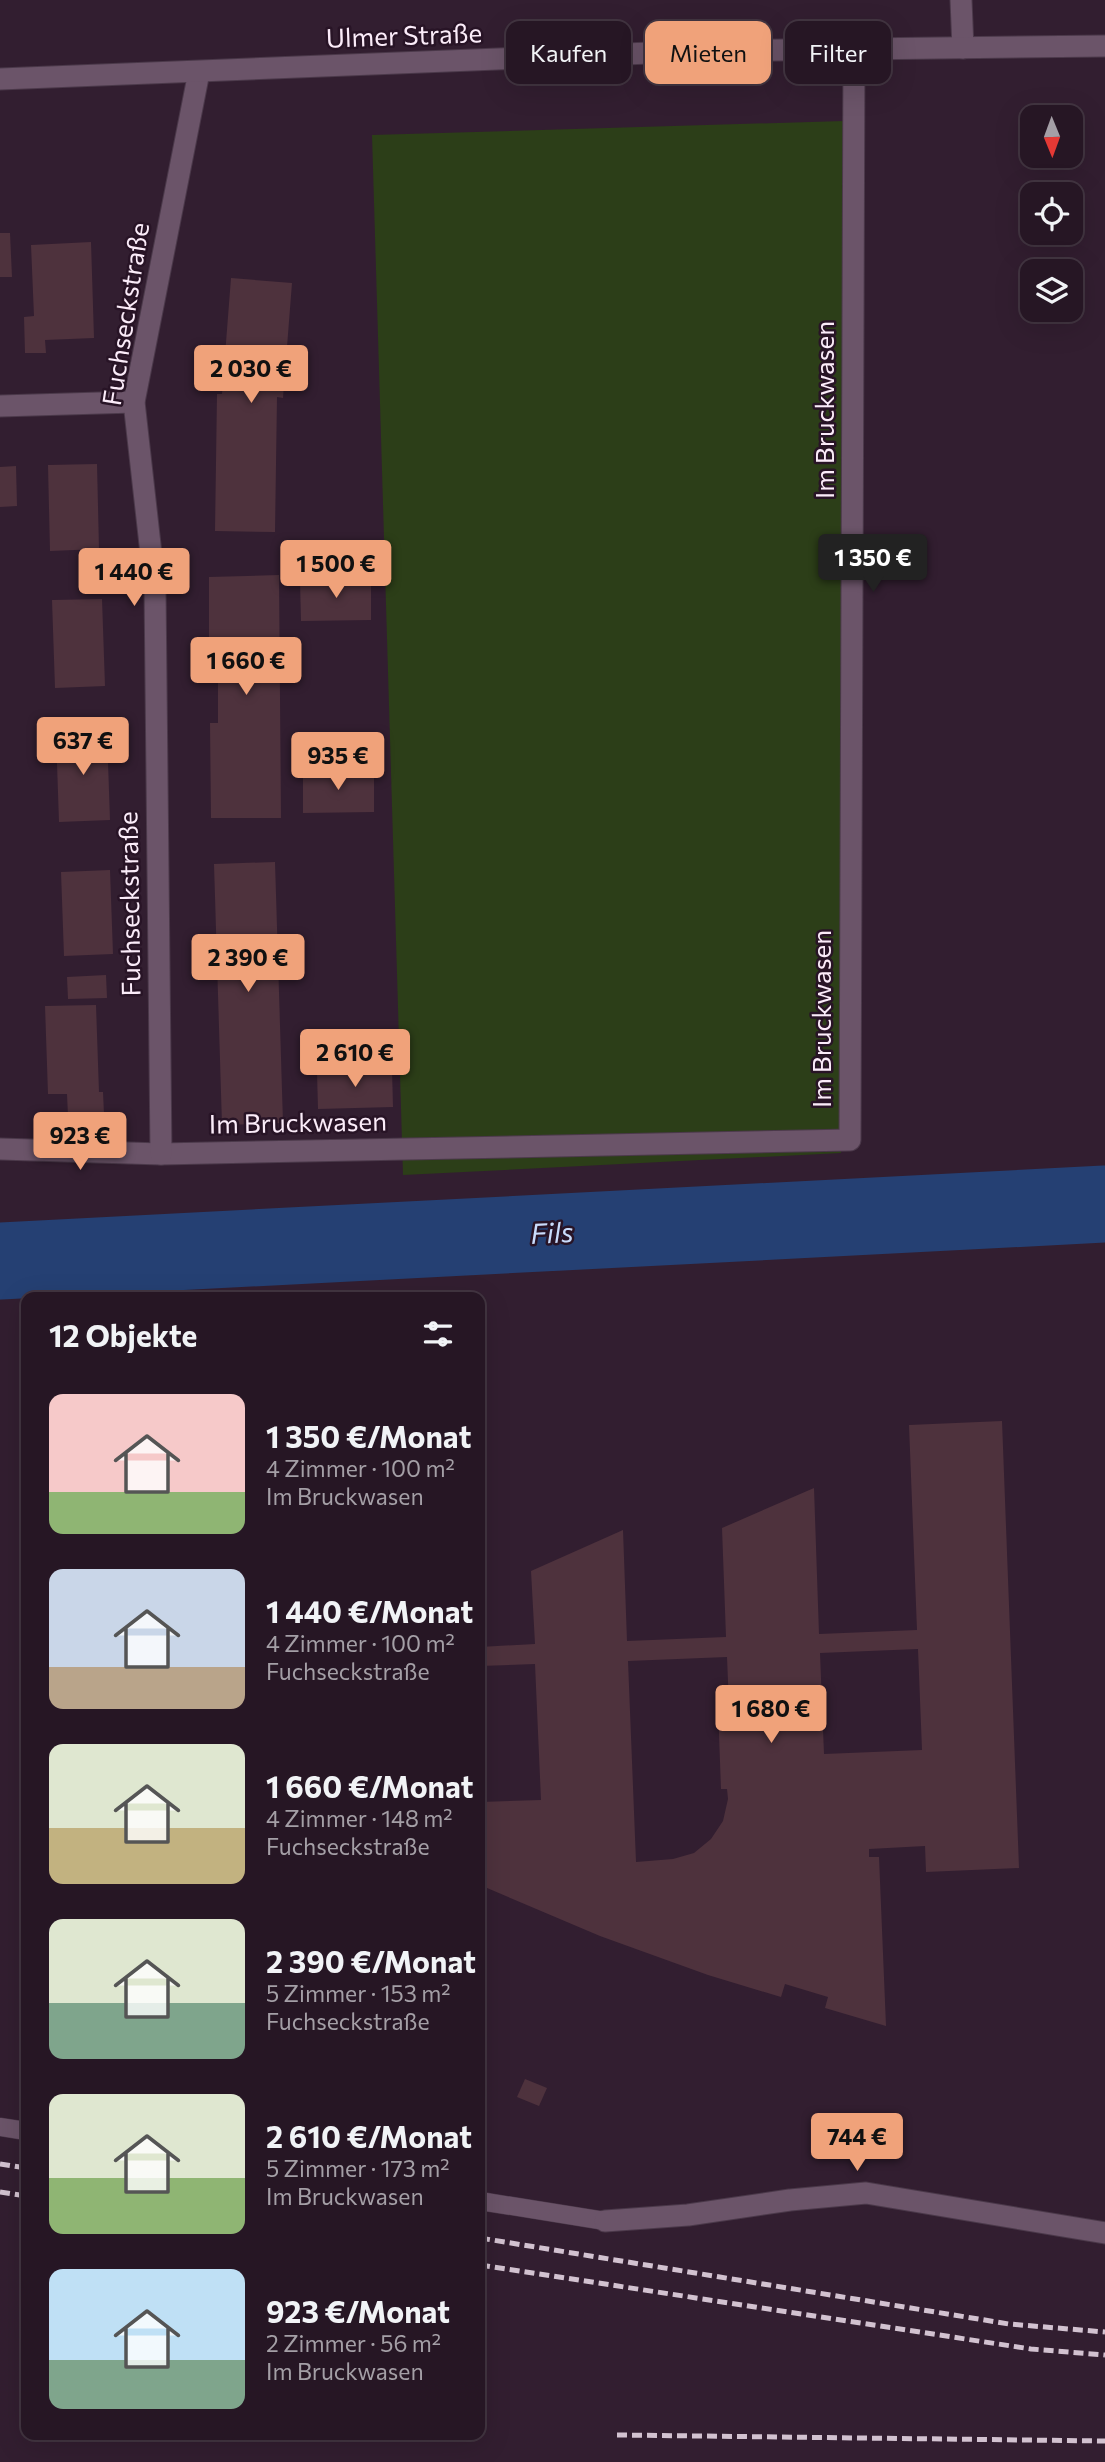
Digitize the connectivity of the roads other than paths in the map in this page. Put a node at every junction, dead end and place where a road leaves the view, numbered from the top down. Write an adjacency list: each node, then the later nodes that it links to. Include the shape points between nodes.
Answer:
1 (961, 0): 3 (street)
2 (1105, 46): 3 (street, Ulmer Straße)
3 (963, 48): 4 (street, Ulmer Straße)
4 (891, 49)
5 (785, 50): 6 (street, Ulmer Straße)
6 (200, 72): 7 (street, Ulmer Straße); 9 (street, Fuchseckstraße)
7 (0, 79)
8 (855, 84): 12 (street, Im Bruckwasen, via 850,1139)
9 (134, 402): 10 (street); 12 (street, Fuchseckstraße, via 155,589)
10 (0, 406)
11 (0, 1149): 12 (street, Im Bruckwasen)
12 (161, 1154)
13 (0, 2127): 14 (lane)
14 (21, 2130)
15 (485, 2202): 16 (lane)
16 (605, 2221): 17 (street, via 866,2193)
17 (1105, 2232)

